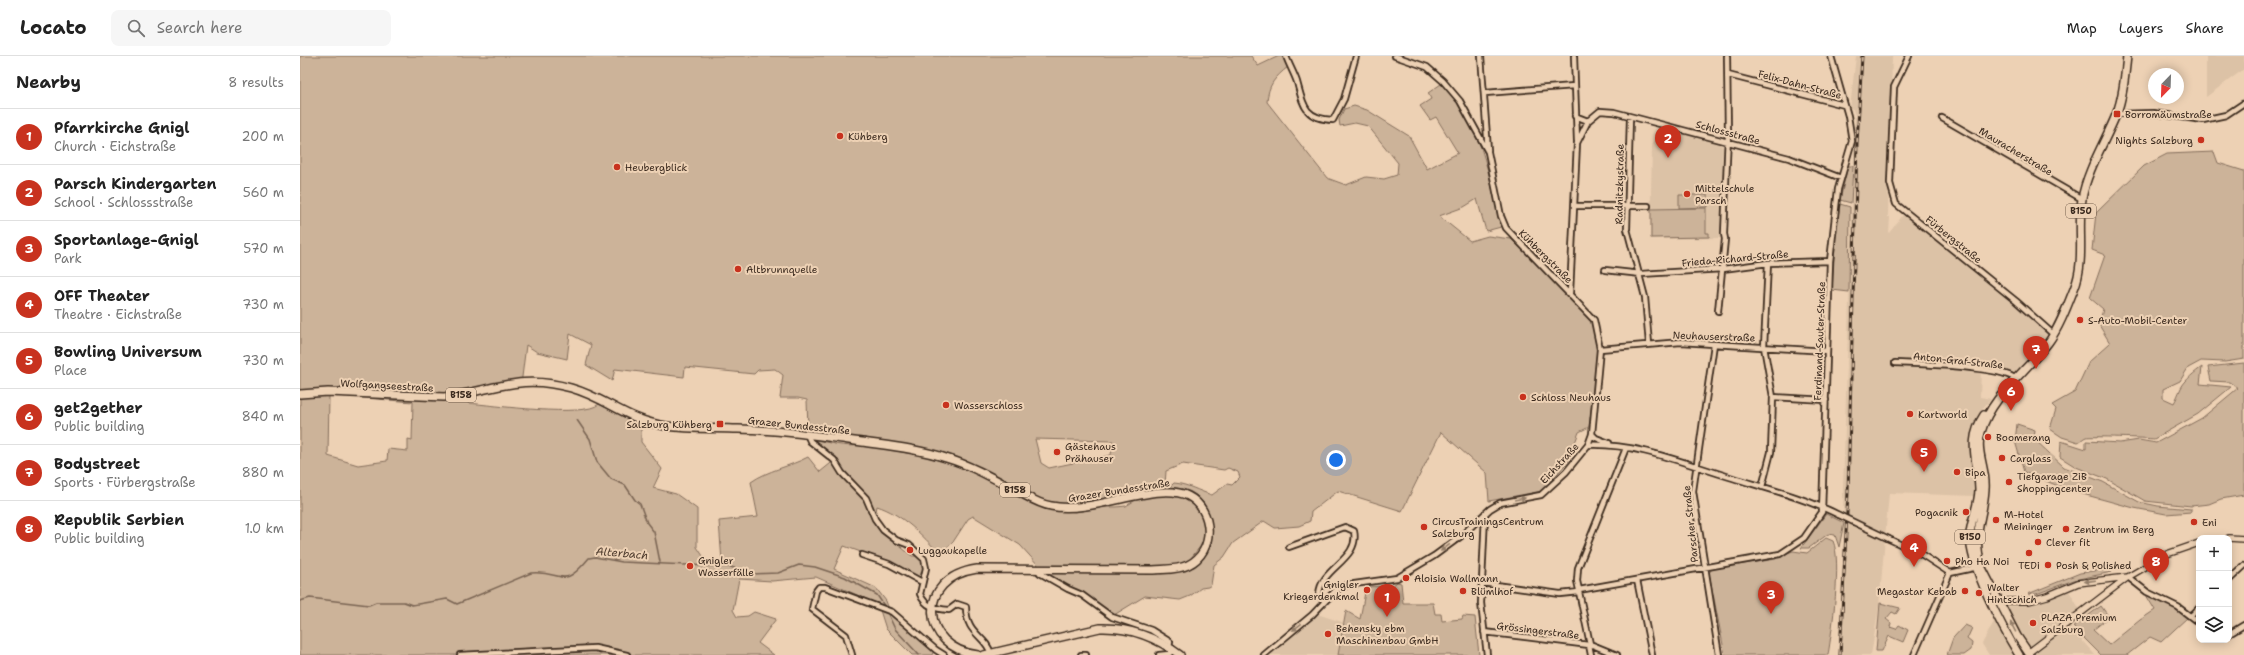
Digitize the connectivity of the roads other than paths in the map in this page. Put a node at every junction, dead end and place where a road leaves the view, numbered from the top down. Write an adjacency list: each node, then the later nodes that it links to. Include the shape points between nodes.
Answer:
1 (1286, 56): 2 (street, via 1297,82 1301,103 1313,115 1333,120 1344,99)
2 (1356, 56)
3 (1395, 56): 22 (street, Kühbergstraße, via 1427,67 1448,86 1460,101)
4 (1481, 56): 12 (street)
5 (1574, 56): 11 (street)
6 (1727, 56): 10 (street)
7 (1831, 56): 14 (street, Ferdinand-Sauter-Straße)
8 (1909, 56): 35 (street, Fürbergstraße, via 1894,87 1890,183 1896,204)
9 (2127, 56): 15 (main road, B150)
10 (1728, 75): 14 (street, Felix-Dahn-Straße); 20 (street)
11 (1574, 86): 12 (street); 16 (street)
12 (1486, 93): 22 (street)
13 (2244, 103): 15 (street, via 2226,115 2203,120 2153,113)
14 (1844, 105): 23 (street, Ferdinand-Sauter-Straße, via 1852,141)
15 (2117, 114): 24 (main road, B150)
16 (1575, 116): 19 (street); 21 (street)
17 (1630, 116): 19 (street, Schlossstraße, via 1600,111); 20 (street, Schlossstraße); 26 (street, Radnitzkystraße)
18 (1942, 118): 24 (street, Mauracherstraße)
19 (1588, 121): 21 (street)
20 (1727, 141): 23 (street, Schlossstraße, via 1789,158); 30 (street)
21 (1577, 143): 25 (street)
22 (1488, 152): 33 (street, Kühbergstraße, via 1501,216 1506,228)
23 (1841, 178): 28 (street, Ferdinand-Sauter-Straße)
24 (2082, 199): 35 (main road, B150, via 2079,274)
25 (1574, 206): 26 (street); 33 (street)
26 (1626, 206): 27 (street); 32 (street, Radnitzkystraße, via 1629,240)
27 (1648, 206)
28 (1830, 261): 29 (street, Frieda-Richard-Straße); 40 (street, Ferdinand-Sauter-Straße)
29 (1768, 263): 30 (street, Frieda-Richard-Straße); 38 (street)
30 (1723, 269): 32 (street, Frieda-Richard-Straße); 34 (street)
31 (1605, 270): 32 (street)
32 (1641, 274): 36 (street, Radnitzkystraße)
33 (1570, 293): 39 (street, Kühbergstraße, via 1594,320)
34 (1718, 311)
35 (2053, 334): 42 (main road, B150)
36 (1649, 344): 37 (street, Neuhauserstraße); 39 (street, Neuhauserstraße)
37 (1714, 344): 38 (street, Neuhauserstraße); 52 (street, Parscher Straße)
38 (1764, 347): 40 (street, Neuhauserstraße); 45 (street)
39 (1600, 349): 48 (street, Kühbergstraße)
40 (1827, 351): 46 (street, Ferdinand-Sauter-Straße)
41 (1896, 363): 42 (street, Anton-Graf-Straße, via 1985,371 2011,375)
42 (2016, 379): 62 (main road, B150, via 1987,418 1979,439 1986,480 1977,532)
43 (300, 394): 44 (main road, Wolfgangseestraße / B158, via 328,392 444,397 527,381 556,384)
44 (590, 395): 47 (main road, Grazer Bundesstraße / B158, via 631,417 653,424)
45 (1772, 397): 46 (street); 53 (street, via 1771,452)
46 (1826, 400): 54 (street, Ferdinand-Sauter-Straße)
47 (807, 434): 64 (main road, Grazer Bundesstraße / B158, via 948,458 987,475 1037,502 1063,508 1086,507 1155,492 1176,492 1192,498 1200,505 1208,524 1208,535 1202,554 1188,565 1175,569); 69 (street, via 810,441 834,460 842,473 866,498 879,526 896,540 909,545 924,559 926,568)
48 (1592, 434): 49 (street); 50 (street, Kühbergstraße)
49 (1611, 444): 50 (street, Eichstraße); 51 (street, Eichstraße)
50 (1588, 445): 55 (street, Eichstraße, one-way to 50, via 1500,502 1542,496)
51 (1626, 448): 52 (street, Eichstraße); 71 (street, via 1578,568)
52 (1696, 467): 53 (street, Eichstraße); 63 (street, Parscher Straße, via 1694,491)
53 (1762, 487): 54 (street, Eichstraße)
54 (1823, 507): 63 (street, via 1804,538 1780,554); 65 (street, Eichstraße, bridge, via 1921,554)
55 (1485, 515): 70 (street); 72 (street, Eichstraße, one-way to 72, via 1460,537 1405,574 1384,582 1344,586 1333,591)
56 (2232, 538): 57 (street)
57 (2244, 539)
58 (2196, 544): 66 (street, via 2167,554)
59 (1289, 547): 72 (street, via 1345,527 1354,531 1354,544 1350,553 1329,573 1321,587 1319,594)
60 (862, 555): 69 (street, via 889,564)
61 (2244, 566): 67 (street)
62 (1979, 567): 65 (street); 73 (main road, B150); 100 (main road, B150)
63 (1704, 568): 68 (street); 98 (street, Parscher Straße)
64 (1037, 569): 74 (main road, Grazer Bundesstraße / B158, via 964,571 944,582); 81 (street, via 1046,577 1082,595 1112,617 1162,636 1170,642)
65 (1950, 573): 99 (street)
66 (2128, 577): 73 (street, one-way to 73, via 2078,583 2029,601); 76 (street, via 2147,592); 83 (street)
67 (2232, 577)
68 (1637, 580): 71 (street); 97 (street)
69 (922, 582): 74 (street, via 922,599)
70 (1482, 583): 71 (street, via 1560,594); 79 (street)
71 (1579, 591): 96 (street, via 1590,644)
72 (1324, 601): 93 (street, Eichstraße, one-way to 93, via 1312,615)
73 (1999, 601): 83 (main road, B150, one-way to 73)
74 (932, 607): 82 (street, via 949,610 957,604 966,607 966,619 972,630); 88 (main road, via 934,622 945,641 954,648)
75 (2196, 611): 76 (street)
76 (2191, 616): 77 (street)
77 (2196, 620)
78 (2244, 625): 80 (street)
79 (1484, 632): 94 (street); 95 (street, Grössingerstraße, via 1589,645)
80 (2232, 632)
81 (1171, 648): 82 (main road, via 1133,631 1100,628); 91 (street, via 1169,654); 92 (main road)
82 (993, 654)
83 (2028, 654)
84 (460, 655): 85 (street, via 595,648)
85 (627, 655)
86 (852, 655): 87 (street, via 846,635 812,609 819,588 825,587 892,612)
87 (944, 655)
88 (978, 655)
89 (1081, 655): 90 (street)
90 (1086, 655)
91 (1159, 655)
92 (1180, 655)
93 (1264, 655)
94 (1487, 655)
95 (1591, 655)
96 (1617, 655)
97 (1652, 655)
98 (1719, 655)
99 (1914, 655)
100 (2019, 655)

